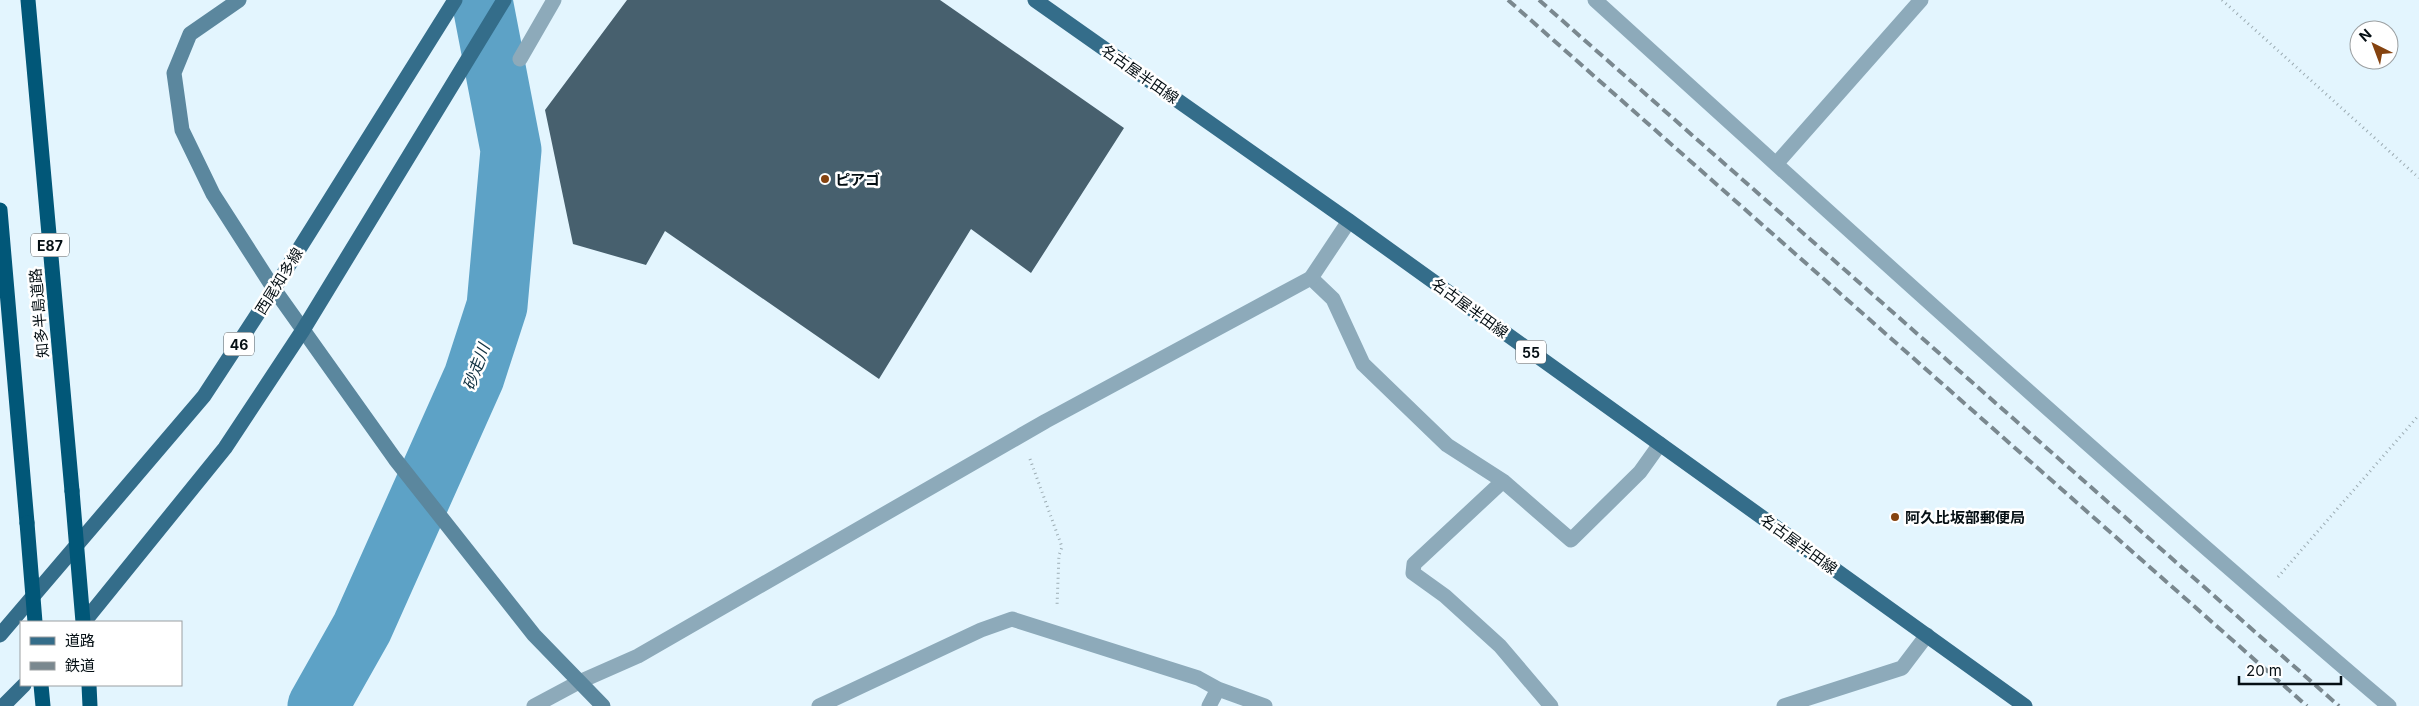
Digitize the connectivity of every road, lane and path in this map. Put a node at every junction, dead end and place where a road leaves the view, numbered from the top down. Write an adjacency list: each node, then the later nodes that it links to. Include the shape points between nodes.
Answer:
1 (28, 0): 24 (highway, 知多半島道路 / E87, bridge)
2 (239, 0): 16 (street, via 190,34 174,73 182,130 213,194)
3 (455, 0): 16 (main road, 西尾知多線 / 46)
4 (504, 0): 17 (main road)
5 (554, 0): 10 (street)
6 (1035, 0): 14 (main road, 名古屋半田線 / 55)
7 (1595, 0): 11 (street)
8 (1921, 0): 11 (street)
9 (2222, 0): 12 (path)
10 (520, 59)
11 (1776, 164): 22 (street)
12 (2419, 178)
13 (0, 210): 23 (highway, 知多半島道路, bridge)
14 (1349, 221): 15 (street); 20 (main road, 名古屋半田線 / 55)
15 (1312, 278): 19 (street); 21 (street, via 1333,298 1363,364 1447,445)
16 (274, 289): 17 (street); 27 (main road, 西尾知多線 / 46, via 204,396)
17 (303, 330): 25 (main road, via 225,448); 29 (street, via 445,524 534,635)
18 (2419, 415): 22 (path)
19 (1021, 436): 26 (path, via 1062,547); 29 (street, via 638,656)
20 (1660, 444): 21 (street, via 1640,472 1571,540); 28 (main road, 名古屋半田線 / 55)
21 (1503, 481): 42 (street, via 1414,564 1413,574 1445,596 1500,646)
22 (2261, 597): 45 (street)
23 (35, 621)
24 (84, 621)
25 (85, 621)
26 (1055, 634): 33 (street, via 1198,678); 39 (street, via 1012,619 981,630)
27 (0, 635)
28 (1927, 635): 43 (street, via 1902,668); 44 (main road, 名古屋半田線 / 55)
29 (579, 682): 37 (street); 38 (street)
30 (23, 686): 34 (main road)
31 (41, 686): 35 (highway)
32 (89, 686): 36 (highway)
33 (1218, 690): 40 (street); 41 (street)
34 (3, 706)
35 (43, 706)
36 (90, 706)
37 (534, 706)
38 (603, 706)
39 (819, 706)
40 (1209, 706)
41 (1265, 706)
42 (1551, 706)
43 (1784, 706)
44 (2025, 706)
45 (2389, 706)

